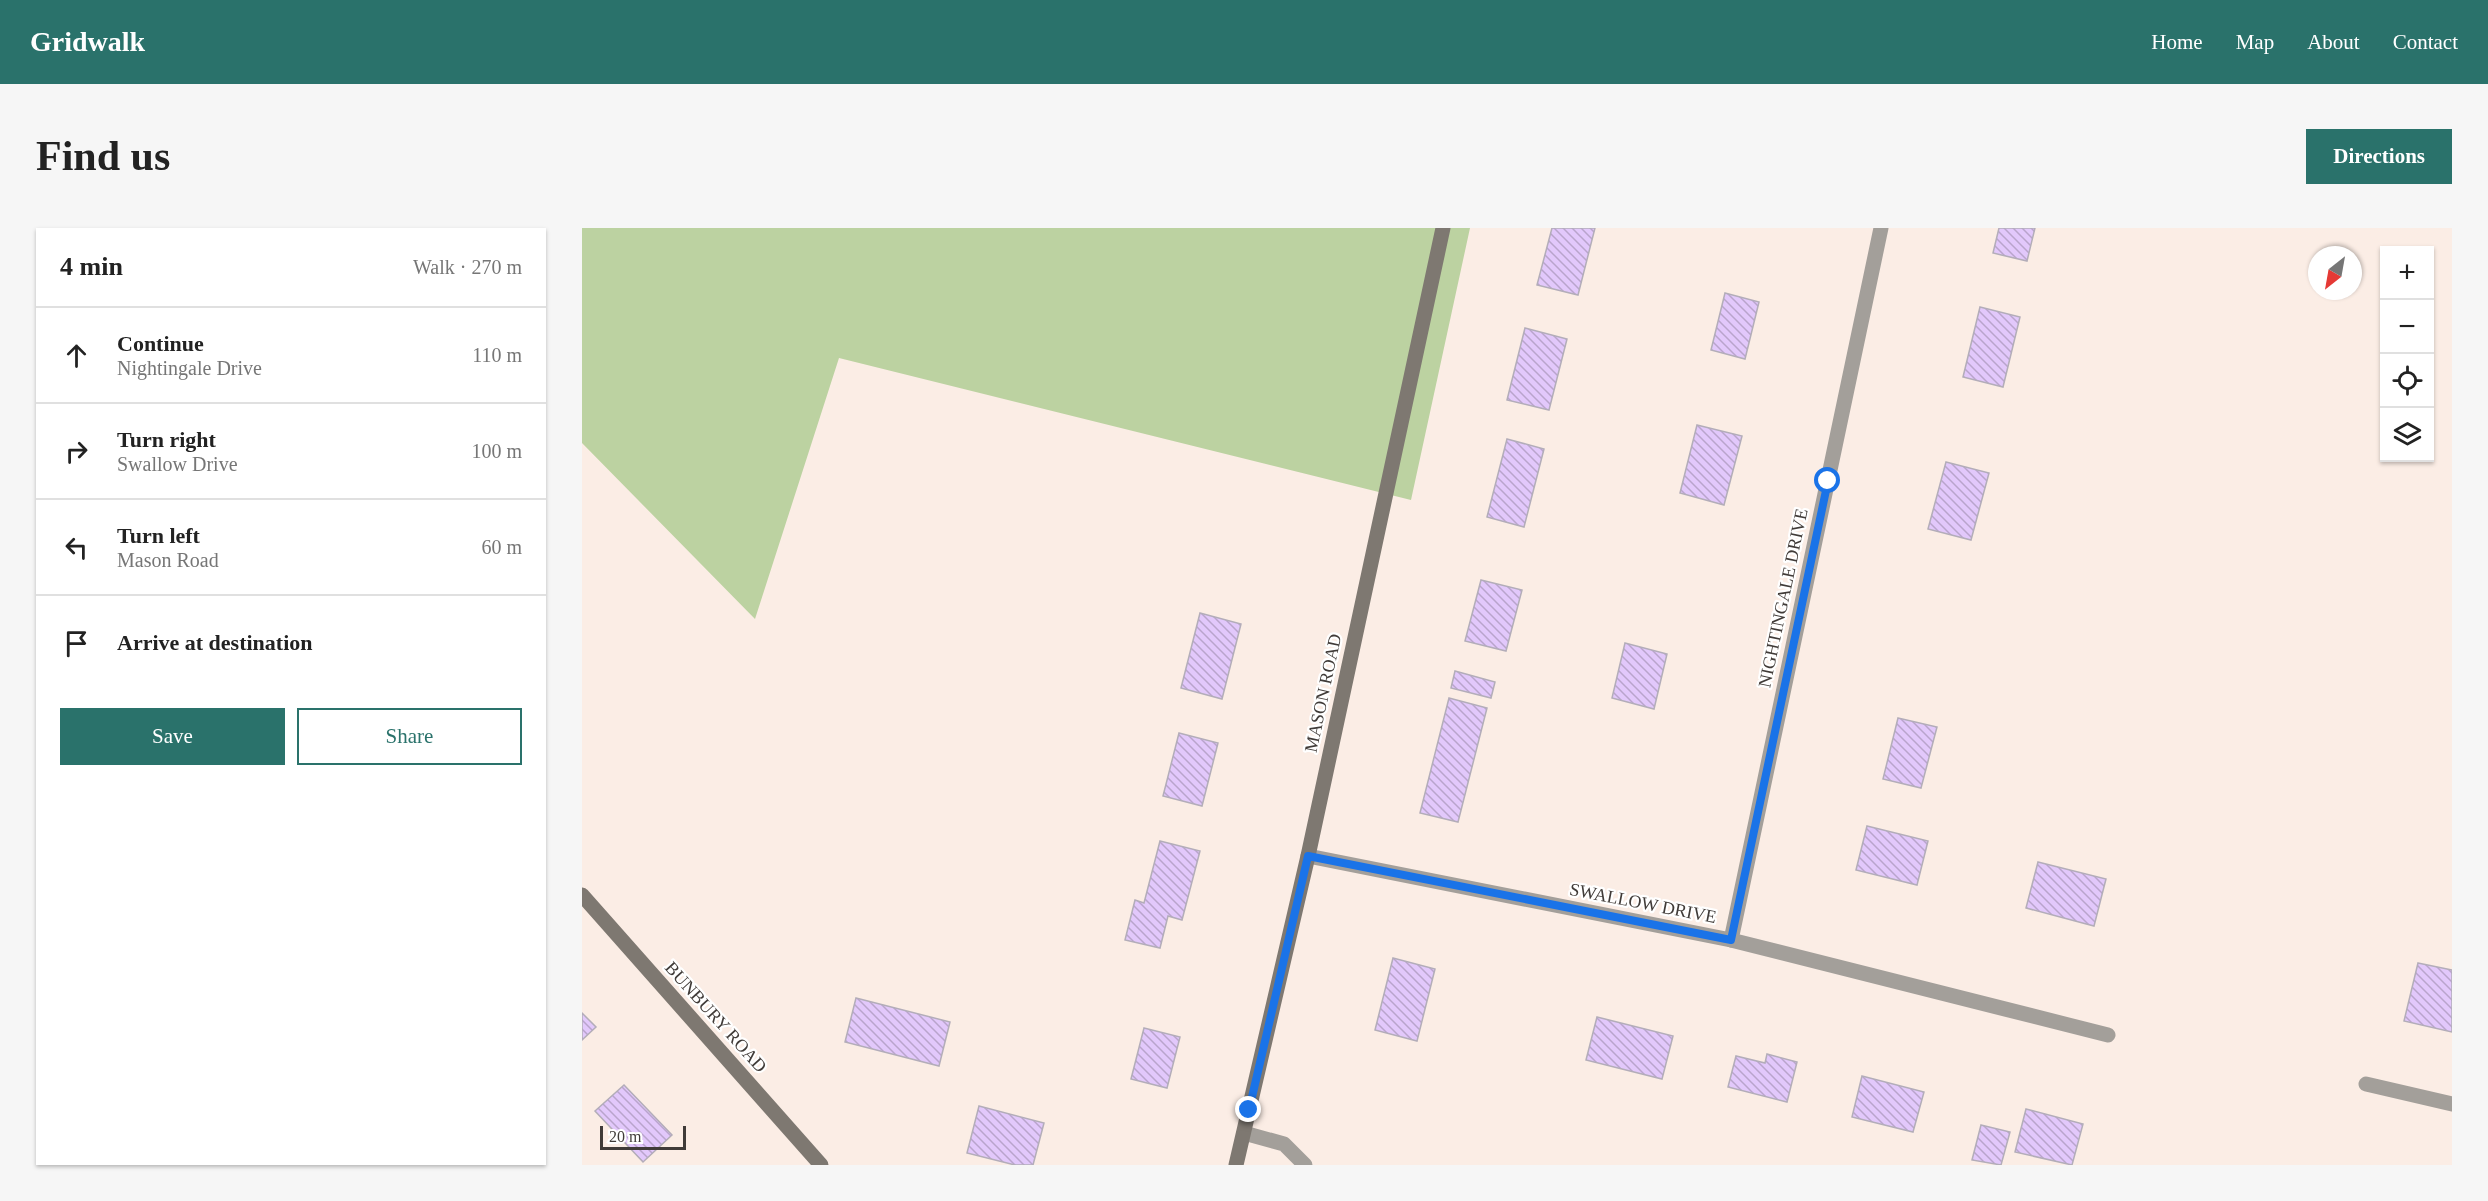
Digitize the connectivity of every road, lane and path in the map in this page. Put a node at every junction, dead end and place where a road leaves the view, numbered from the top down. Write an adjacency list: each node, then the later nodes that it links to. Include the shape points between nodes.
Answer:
1 (1443, 228): 3 (street, MASON ROAD)
2 (1881, 228): 5 (street, NIGHTINGALE DRIVE)
3 (1308, 856): 5 (street, SWALLOW DRIVE); 9 (street, MASON ROAD)
4 (582, 895): 10 (street, BUNBURY ROAD)
5 (1731, 940): 6 (street, SWALLOW DRIVE)
6 (2108, 1035)
7 (2366, 1084): 8 (street)
8 (2452, 1104)
9 (1244, 1133): 11 (street, MASON ROAD); 12 (street, via 1284,1144)
10 (821, 1165)
11 (1236, 1165)
12 (1305, 1165)

